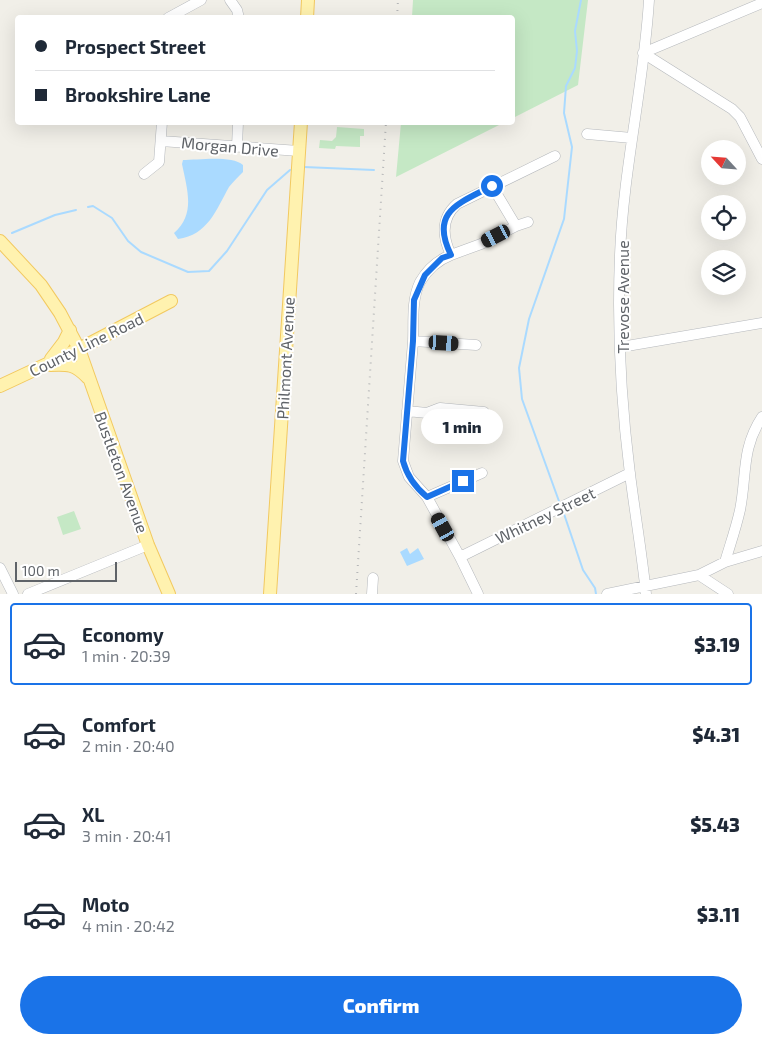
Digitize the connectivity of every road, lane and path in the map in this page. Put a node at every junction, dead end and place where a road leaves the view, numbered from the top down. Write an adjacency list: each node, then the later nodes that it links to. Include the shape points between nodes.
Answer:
1 (201, 0): 6 (street)
2 (230, 0): 7 (street)
3 (308, 0): 8 (main road)
4 (649, 0): 9 (street, Trevose Avenue)
5 (762, 3): 9 (street)
6 (174, 15)
7 (238, 15)
8 (307, 15)
9 (643, 53): 14 (street, Trevose Avenue); 19 (street, via 732,108)
10 (162, 125): 15 (street)
11 (238, 125): 16 (street)
12 (301, 125): 17 (main road, Philmont Avenue)
13 (587, 134): 14 (street)
14 (632, 138): 31 (street, Trevose Avenue, via 620,252)
15 (161, 141): 16 (street, Morgan Drive); 20 (street, via 159,162)
16 (237, 147): 17 (street, Morgan Drive)
17 (299, 152): 53 (main road, Philmont Avenue)
18 (555, 156): 21 (street)
19 (762, 159)
20 (144, 174)
21 (492, 186): 23 (street); 25 (street, via 456,204 448,213 444,234)
22 (528, 222): 23 (street)
23 (516, 226): 25 (street)
24 (0, 241): 28 (main road, Bustleton Avenue, via 41,285)
25 (451, 255): 29 (street, via 436,263 420,282 414,300)
26 (172, 301): 32 (main road, County Line Road)
27 (762, 323): 31 (street)
28 (70, 330): 32 (main road, Bustleton Avenue); 33 (main road, via 58,351)
29 (413, 341): 30 (street); 36 (street)
30 (476, 345)
31 (621, 347): 40 (street, Trevose Avenue)
32 (79, 349): 33 (main road, County Line Road); 34 (main road, Bustleton Avenue)
33 (42, 365): 34 (main road, via 68,364 78,367); 35 (main road, County Line Road)
34 (89, 379): 42 (main road, Bustleton Avenue)
35 (0, 386)
36 (407, 411): 37 (street, via 427,412 440,408); 41 (street, via 403,461 409,478)
37 (484, 412)
38 (762, 417): 45 (street, via 748,445 740,512)
39 (482, 473): 41 (street)
40 (630, 474): 44 (street, Whitney Street); 49 (street, Trevose Avenue)
41 (427, 497): 44 (street)
42 (148, 545): 51 (street); 52 (main road, Bustleton Avenue)
43 (762, 551): 45 (street)
44 (460, 557): 55 (street)
45 (725, 562): 47 (street)
46 (0, 568): 50 (street)
47 (699, 575): 49 (street); 57 (street)
48 (373, 578): 54 (street)
49 (646, 590): 56 (street)
50 (13, 594)
51 (28, 594)
52 (169, 594)
53 (270, 594)
54 (372, 594)
55 (478, 594)
56 (607, 594)
57 (728, 594)

